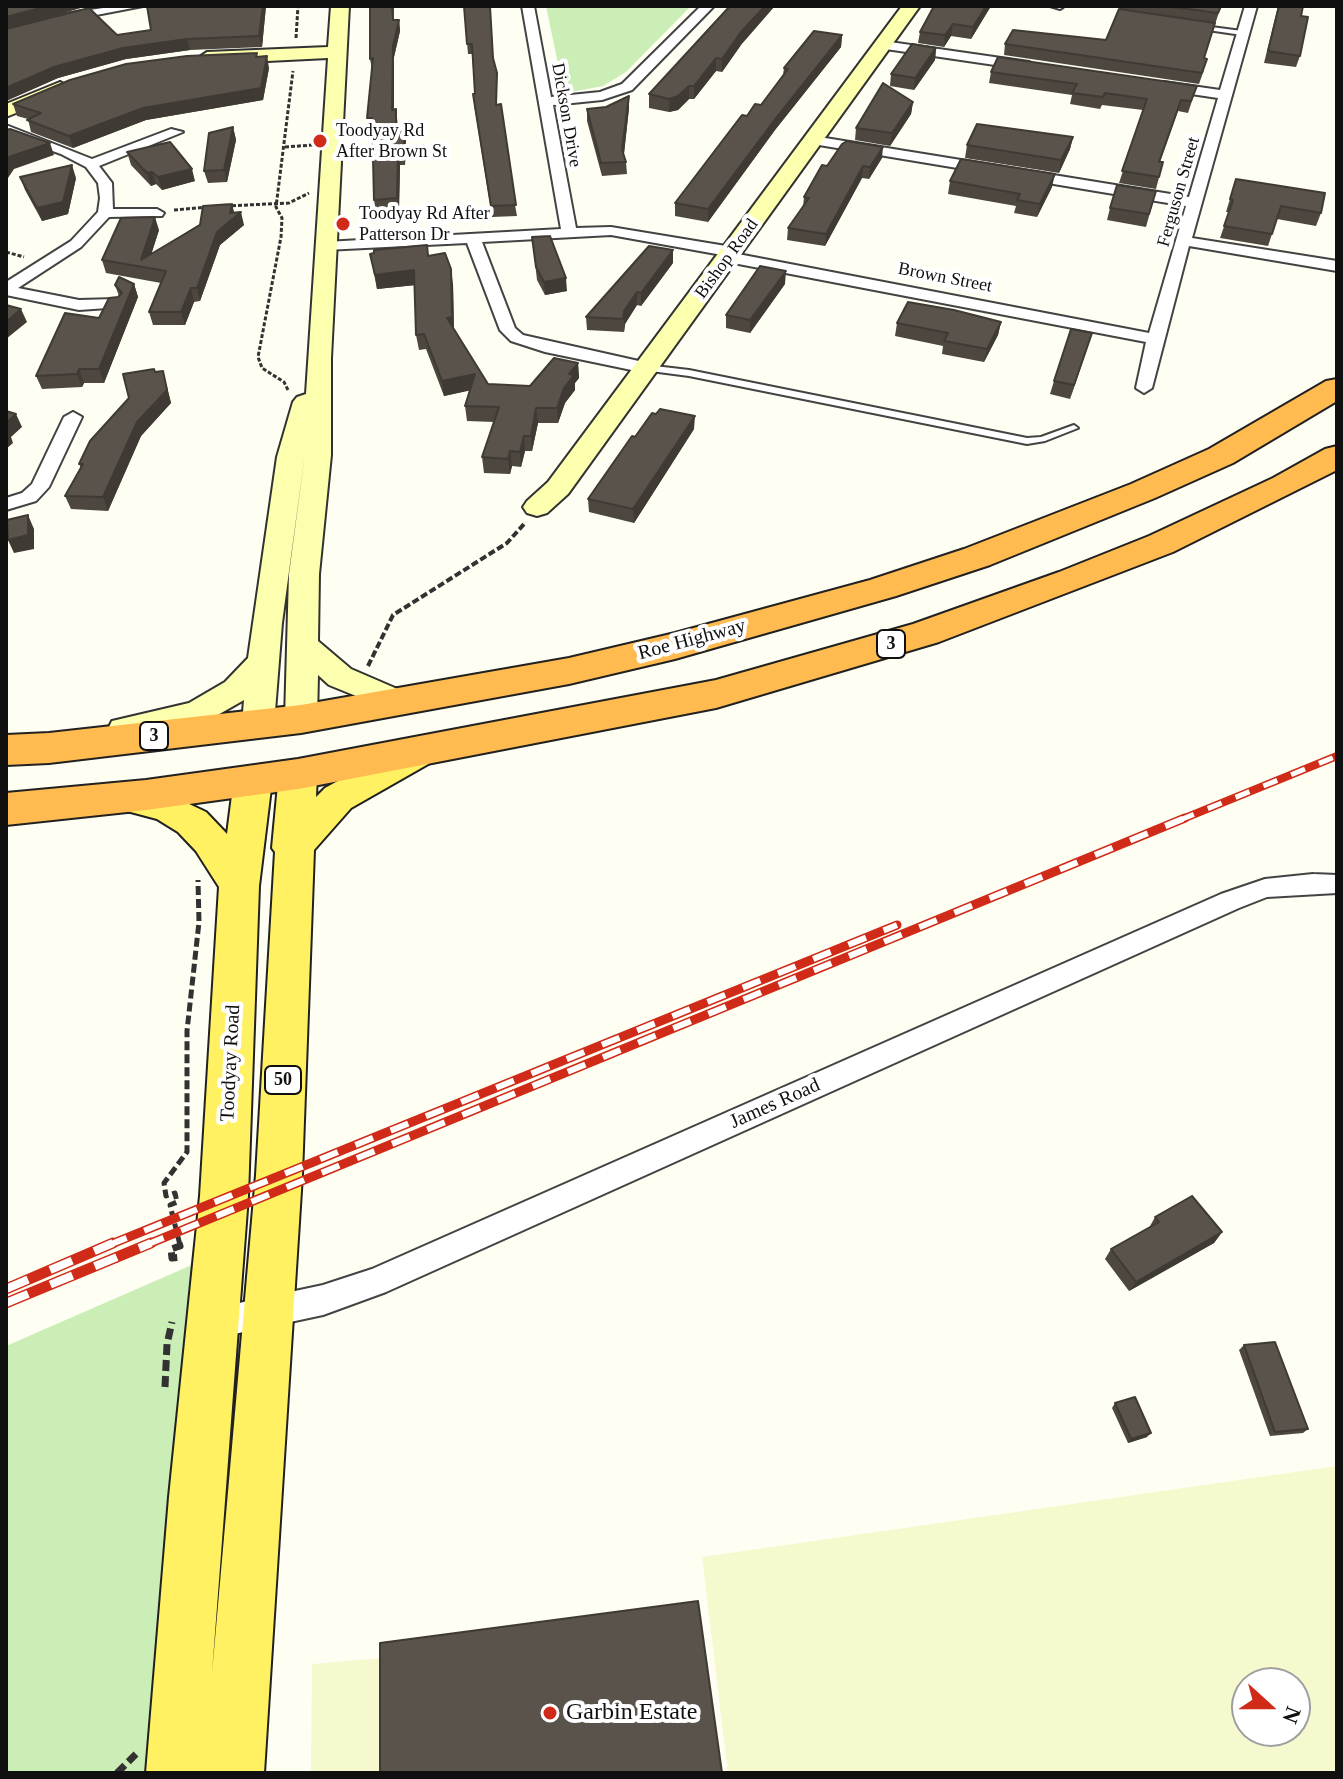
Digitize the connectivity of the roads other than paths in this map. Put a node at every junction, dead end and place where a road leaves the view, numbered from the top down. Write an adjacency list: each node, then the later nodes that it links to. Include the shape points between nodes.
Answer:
1 (137, 6): 11 (street)
2 (340, 6): 13 (main road, Toodyay Road / 50)
3 (528, 6): 19 (street, Dickson Drive)
4 (708, 6): 19 (street, via 627,87 602,96)
5 (911, 6): 12 (main road, Bishop Road)
6 (1053, 6): 8 (lane)
7 (1251, 6): 10 (street, Ferguson Street)
8 (1060, 7)
9 (1183, 25): 10 (lane)
10 (1242, 33): 18 (street, Ferguson Street)
11 (6, 34)
12 (883, 45): 15 (street); 23 (main road, Bishop Road)
13 (338, 52): 14 (main road); 31 (main road, Toodyay Road / 50)
14 (190, 59)
15 (1038, 68)
16 (80, 81): 20 (main road)
17 (1147, 84): 18 (street)
18 (1225, 95): 25 (street, Ferguson Street)
19 (545, 102): 28 (street, Dickson Drive)
20 (6, 111)
21 (6, 129): 24 (street)
22 (176, 132): 24 (street)
23 (813, 140): 25 (street); 32 (main road, Bishop Road)
24 (91, 164): 26 (street, via 105,183)
25 (1196, 203): 30 (street, Ferguson Street)
26 (105, 213): 27 (street); 34 (street, via 76,244)
27 (157, 213)
28 (569, 231): 29 (street, Brown Street); 32 (street, Brown Street, via 630,233)
29 (472, 237): 31 (street, Brown Street); 38 (street, via 508,330 517,338)
30 (1184, 241): 33 (street); 36 (street, Ferguson Street)
31 (325, 246): 37 (main road, Toodyay Road / 50)
32 (730, 254): 36 (street, Brown Street); 38 (main road, Bishop Road)
33 (1337, 266)
34 (6, 289): 35 (street, via 79,305)
35 (116, 304)
36 (1155, 339): 39 (street, Ferguson Street)
37 (319, 358): 46 (main road, Toodyay Road / 50, via 318,455); 47 (main road, Toodyay Road / 50, via 290,457)
38 (646, 368): 42 (lane, via 1027,441); 45 (main road, Bishop Road, via 558,488)
39 (1144, 388)
40 (1337, 388): 48 (highway, Roe Highway / 3, via 1221,456 977,557 675,646)
41 (73, 417): 44 (street, via 40,487 29,497)
42 (1074, 428)
43 (1337, 456): 53 (highway, 3, via 1161,544 926,633 716,694)
44 (6, 504)
45 (537, 507)
46 (301, 643): 48 (main road, via 340,677); 49 (main road, Toodyay Road / 50)
47 (263, 662): 50 (main road, Toodyay Road / 50); 51 (main road, via 236,690 198,712)
48 (398, 702): 49 (highway, Roe Highway / 3)
49 (301, 719): 50 (highway, Roe Highway / 3); 54 (highway, Toodyay Road / 50)
50 (258, 724): 51 (highway, Roe Highway / 3); 55 (highway, Toodyay Road / 50)
51 (49, 748): 52 (highway, Roe Highway / 3)
52 (6, 750)
53 (424, 750): 54 (highway, 3); 58 (main road, via 338,798)
54 (298, 774): 55 (highway, 3); 58 (main road, Toodyay Road / 50)
55 (253, 780): 56 (highway, 3); 60 (main road, Toodyay Road / 50)
56 (125, 797): 57 (highway, 3); 60 (main road, via 168,808 192,822)
57 (6, 809)
58 (292, 848): 61 (main road, Toodyay Road / 50)
59 (1337, 884): 61 (street, James Road, via 1265,888 1230,901 376,1282)
60 (239, 886): 62 (main road, Toodyay Road / 50, via 224,1196)
61 (270, 1312): 62 (street, James Road); 64 (main road, Toodyay Road / 50)
62 (186, 1321): 63 (main road, Toodyay Road / 50)
63 (176, 1773)
64 (234, 1773)

